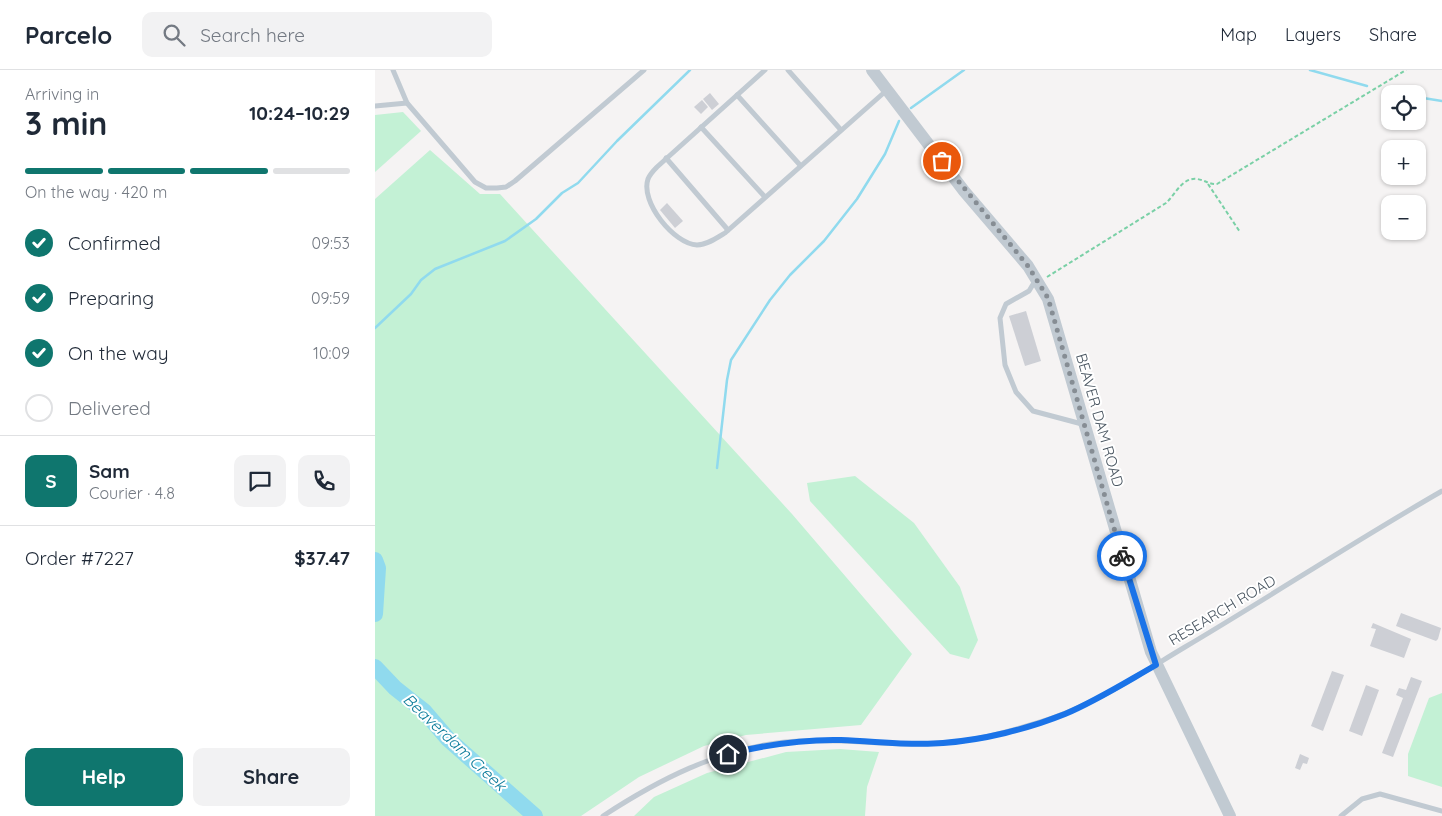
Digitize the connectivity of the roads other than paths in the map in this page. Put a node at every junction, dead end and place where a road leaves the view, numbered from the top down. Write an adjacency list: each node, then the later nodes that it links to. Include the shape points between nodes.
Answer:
1 (393, 70): 8 (lane)
2 (644, 70): 8 (lane, via 506,187 486,188 475,182)
3 (765, 70): 7 (lane)
4 (789, 70): 11 (lane)
5 (871, 70): 6 (street, BEAVER DAM ROAD)
6 (887, 90): 11 (lane); 16 (street, BEAVER DAM ROAD)
7 (737, 95): 10 (lane); 13 (lane)
8 (407, 103): 9 (lane)
9 (375, 106)
10 (701, 127): 12 (lane); 14 (lane)
11 (841, 130): 13 (lane)
12 (666, 158): 15 (lane); 15 (lane, via 651,174 647,184 652,207 662,221 677,237 694,245 707,242)
13 (800, 166): 14 (lane)
14 (765, 197): 15 (lane)
15 (728, 230)
16 (1037, 280): 17 (street, BEAVER DAM ROAD, via 1048,298); 17 (lane, via 1029,291 1006,304 1000,318 1005,365 1015,392 1033,411)
17 (1085, 425): 19 (street, BEAVER DAM ROAD)
18 (1442, 491): 19 (lane, RESEARCH ROAD)
19 (1156, 665): 21 (lane, RESEARCH ROAD, via 1064,714 971,740 927,744 839,740 794,742 728,754 664,780); 22 (street, BEAVER DAM ROAD)
20 (1442, 811): 23 (lane, via 1380,794 1362,799)
21 (603, 816)
22 (1230, 816)
23 (1341, 816)

